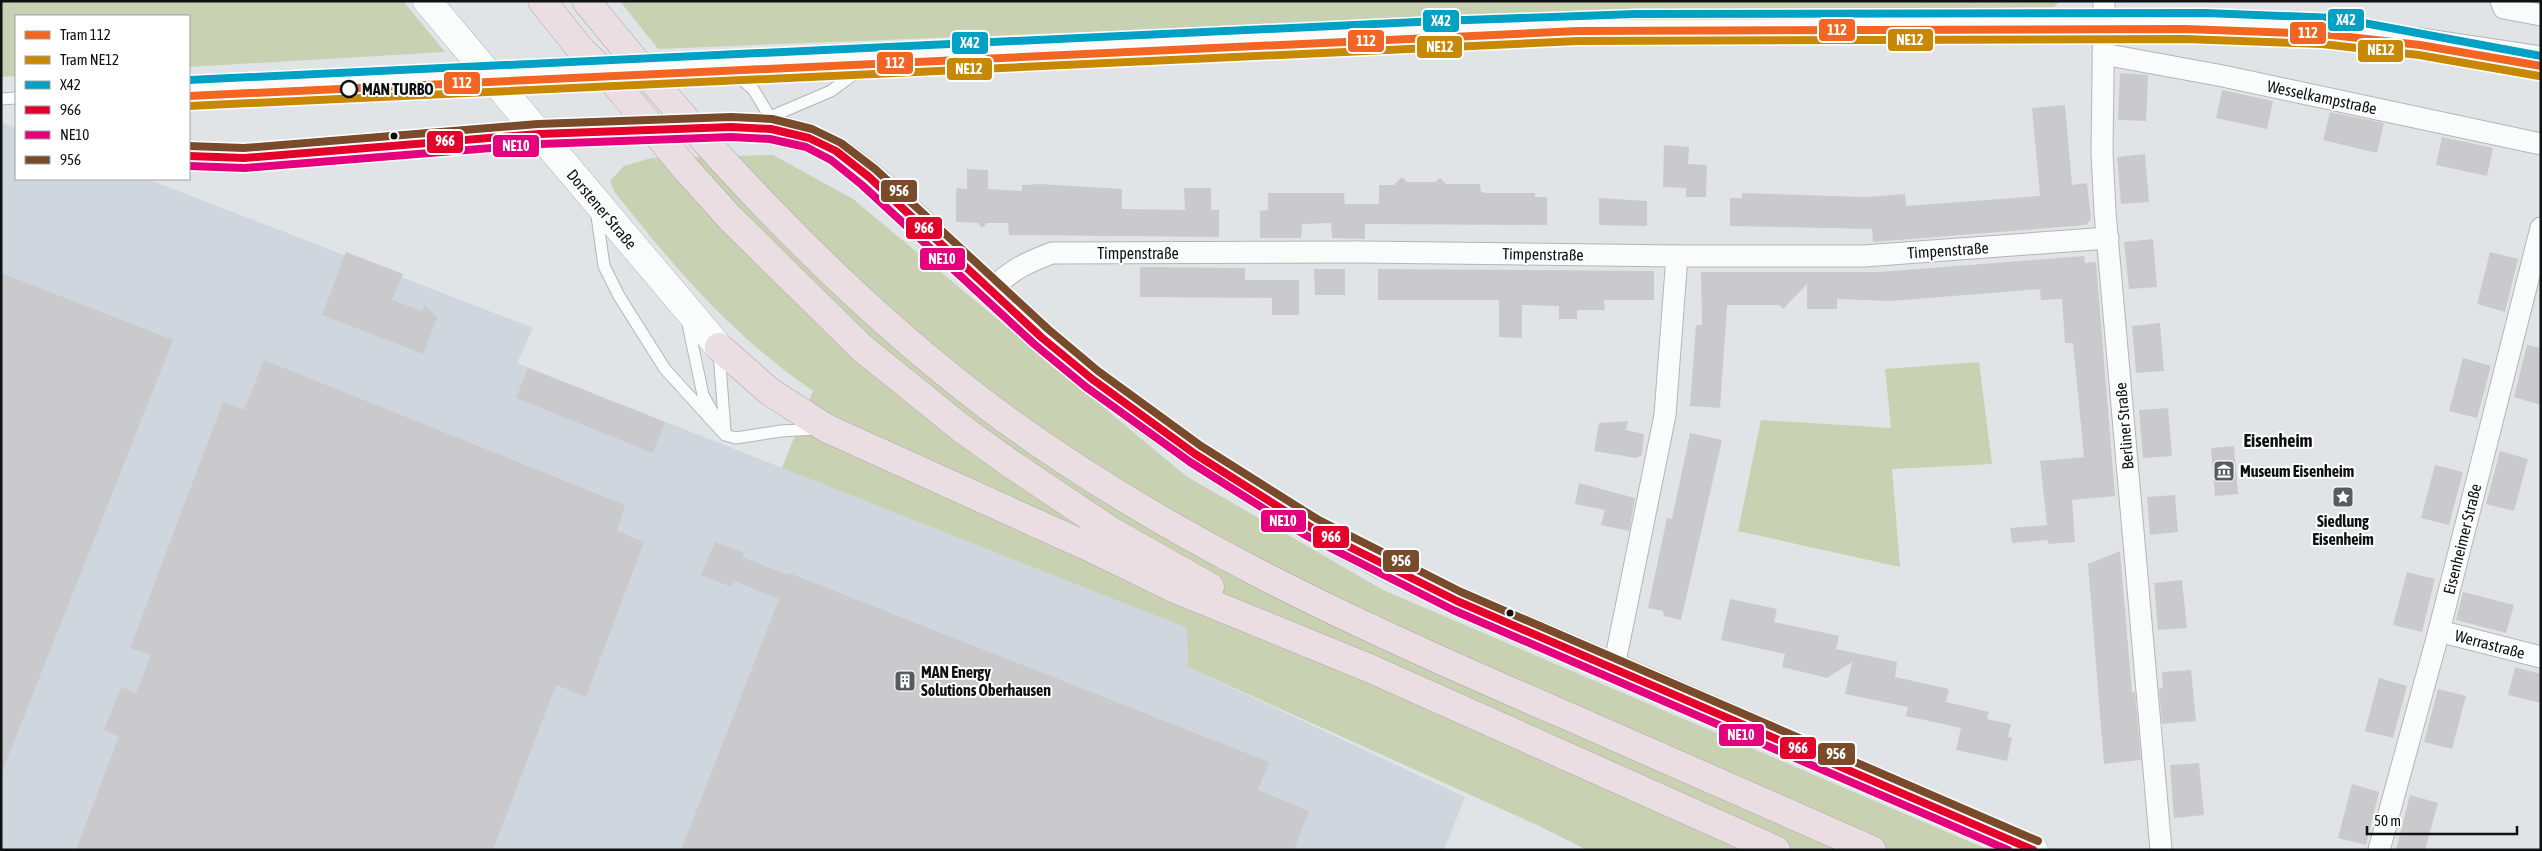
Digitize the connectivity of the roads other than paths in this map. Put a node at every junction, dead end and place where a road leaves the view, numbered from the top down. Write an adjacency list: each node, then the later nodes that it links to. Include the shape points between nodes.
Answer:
1 (427, 1): 13 (street, Dorstener Straße)
2 (542, 1): 35 (highway, via 582,51 607,74 730,218 862,348 969,433 1112,531 1236,601)
3 (586, 1): 37 (highway, via 749,188 818,259 888,324 990,408 1115,493 1245,568 1373,630)
4 (2104, 1): 9 (street, Berliner Straße)
5 (2501, 1): 6 (street, via 2504,8)
6 (2541, 15)
7 (2421, 40): 8 (lane); 10 (lane, bridge, via 2308,27 2206,23 1547,26); 12 (lane)
8 (2541, 52)
9 (2103, 54): 21 (street, Wesselkampstraße, via 2272,83); 25 (street, Berliner Straße, via 2102,152)
10 (877, 58): 11 (lane); 19 (lane, via 831,91)
11 (725, 65): 13 (lane, bridge); 19 (lane, via 753,89)
12 (2541, 66)
13 (490, 75): 14 (lane); 20 (street, Dorstener Straße)
14 (190, 90)
15 (1, 92): 17 (street)
16 (1, 99): 18 (lane, bridge)
17 (15, 99)
18 (15, 99)
19 (771, 123): 20 (street, bridge); 27 (street, via 836,151 891,196)
20 (539, 134): 22 (street, via 244,158); 23 (street, Dorstener Straße)
21 (2541, 144)
22 (190, 156)
23 (595, 202): 28 (street, Dorstener Straße); 31 (lane, via 604,266 619,296 665,369)
24 (2541, 228): 32 (street, Eisenheimer Straße)
25 (2108, 238): 26 (street, Timpenstraße, via 1864,256); 39 (street, Berliner Straße)
26 (1676, 256): 27 (street, Timpenstraße, via 1052,253 1025,263); 34 (street, via 1665,415)
27 (991, 291): 34 (street, via 1041,338 1147,421 1312,528 1449,598)
28 (680, 301): 29 (street, Dorstener Straße); 31 (lane, via 692,332 703,395)
29 (719, 347): 30 (highway, via 769,391); 31 (lane)
30 (826, 428): 31 (lane, via 736,438); 35 (highway, via 1173,588)
31 (725, 435)
32 (2439, 631): 33 (street, Werrastraße); 40 (street, Eisenheimer Straße)
33 (2541, 657)
34 (1614, 667): 38 (street)
35 (1369, 668): 36 (highway)
36 (1776, 850)
37 (1872, 850)
38 (2034, 850)
39 (2162, 850)
40 (2379, 850)

